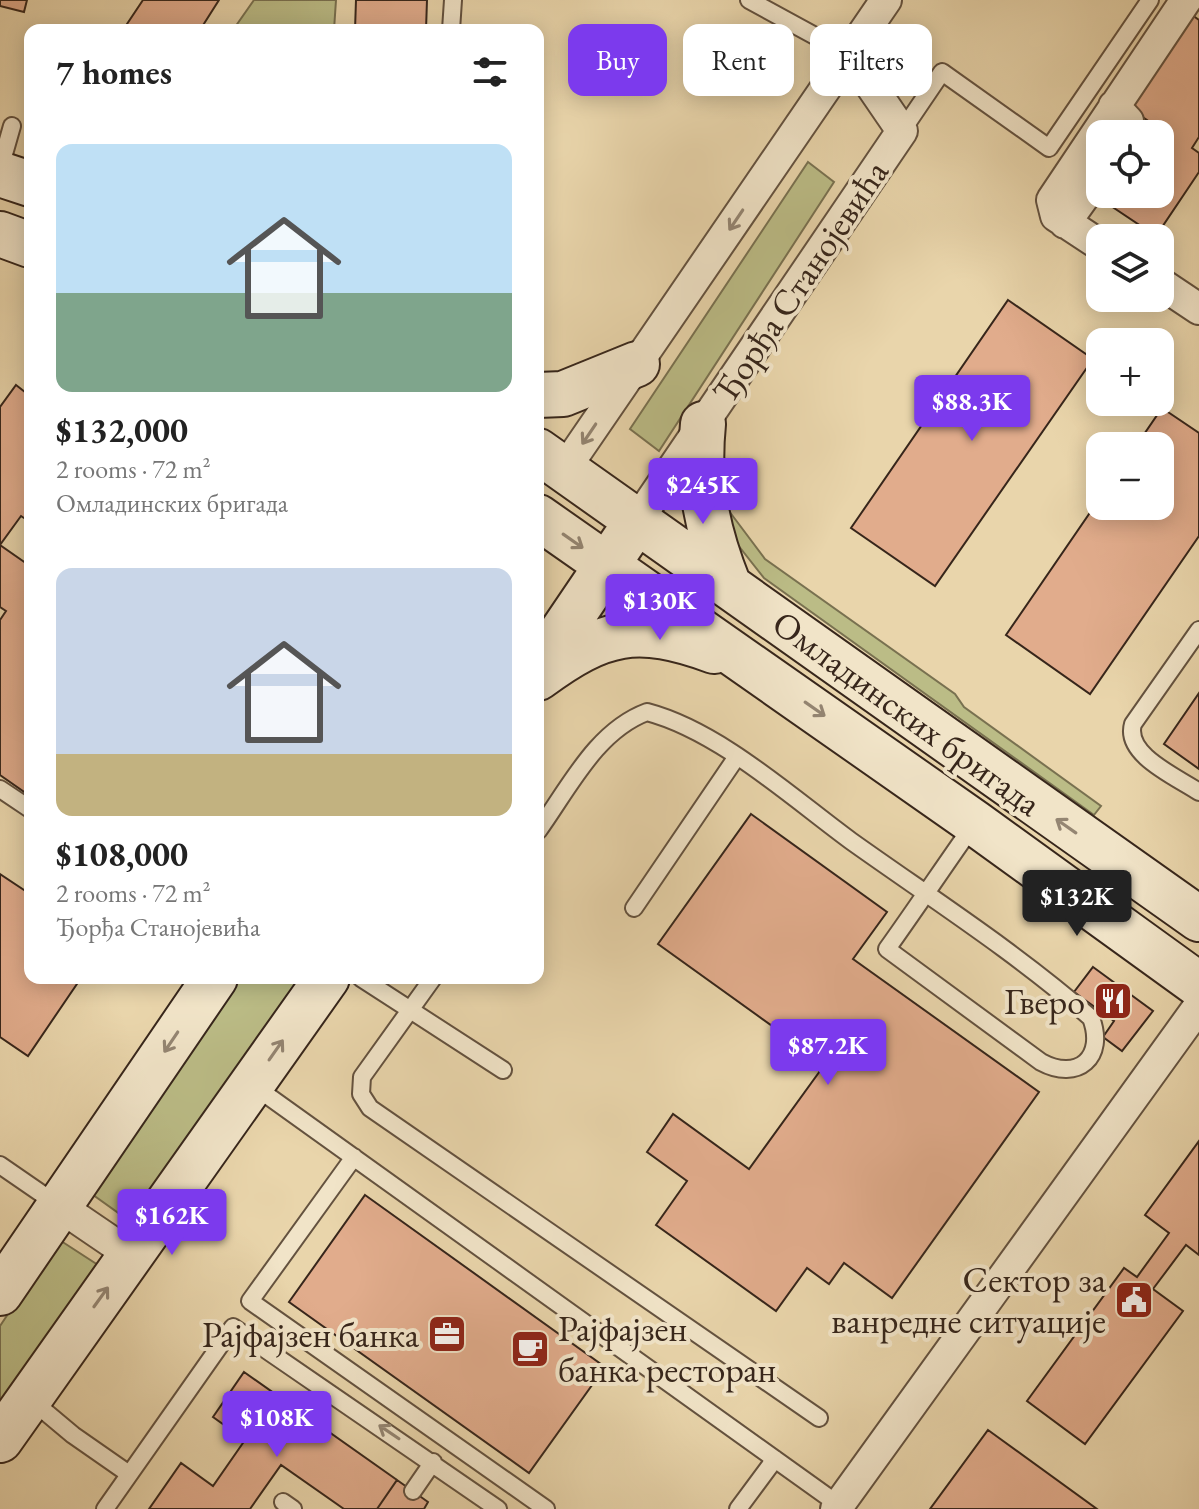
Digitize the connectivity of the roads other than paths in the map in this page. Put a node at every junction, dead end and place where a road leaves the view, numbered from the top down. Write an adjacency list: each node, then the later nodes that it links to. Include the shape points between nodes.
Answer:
1 (453, 0): 6 (lane)
2 (749, 0): 8 (lane)
3 (886, 0): 7 (street)
4 (1150, 0): 14 (lane, via 1049,148 942,72)
5 (1190, 5): 11 (street)
6 (451, 24)
7 (870, 24)
8 (810, 33)
9 (822, 96): 22 (street, one-way to 22)
10 (878, 96): 14 (street, Ђорђа Станојевића)
11 (1114, 106): 12 (street); 18 (street, via 1052,200 1056,216)
12 (1127, 120)
13 (12, 126): 15 (lane)
14 (902, 131): 24 (street, Ђорђа Станојевића)
15 (0, 171): 16 (main road)
16 (24, 181)
17 (1086, 194): 18 (street)
18 (1065, 223): 20 (street)
19 (0, 234): 21 (main road)
20 (1086, 236)
21 (24, 243)
22 (637, 364): 23 (main road, via 563,394); 25 (street, one-way to 25)
23 (544, 395)
24 (703, 424): 28 (street, Ђорђа Станојевића); 30 (main road, via 701,493 710,537)
25 (551, 461): 26 (main road); 28 (main road, Омладинских бригада)
26 (544, 487)
27 (544, 521): 29 (main road, Омладинских бригада, one-way to 29)
28 (637, 521): 29 (main road, Ђорђа Станојевића); 30 (main road, Омладинских бригада)
29 (607, 565): 32 (main road, Ђорђа Станојевића); 33 (main road, Омладинских бригада)
30 (729, 586): 43 (main road, Омладинских бригада, one-way to 30)
31 (1199, 630): 37 (lane, via 1131,733 1136,749)
32 (544, 658)
33 (751, 664): 34 (main road, via 686,641 616,635); 40 (main road, Омладинских бригада, one-way to 40)
34 (544, 674)
35 (736, 758): 39 (lane, via 683,724 647,712 606,736); 41 (lane); 42 (lane)
36 (0, 789): 38 (lane)
37 (1199, 792)
38 (24, 805)
39 (544, 823)
40 (975, 823): 41 (lane); 48 (main road, Омладинских бригада)
41 (926, 894): 41 (lane, via 887,949 1055,1070 1086,1062 1097,1033 1091,1018)
42 (634, 908)
43 (1199, 919)
44 (211, 984): 55 (main road, one-way to 55)
45 (323, 984): 52 (main road, one-way to 45)
46 (370, 984): 50 (lane)
47 (429, 984): 50 (lane)
48 (1199, 985)
49 (1199, 1006): 65 (street)
50 (410, 1010): 51 (lane); 59 (lane, via 362,1077 361,1094 370,1108)
51 (503, 1070)
52 (252, 1085): 53 (lane); 56 (main road)
53 (354, 1157): 61 (lane); 68 (lane, via 250,1301)
54 (0, 1165): 55 (lane)
55 (59, 1206): 56 (street); 57 (main road)
56 (131, 1255): 58 (main road, one-way to 56)
57 (0, 1293)
58 (29, 1398): 60 (main road); 63 (lane)
59 (819, 1418)
60 (0, 1440)
61 (775, 1459): 65 (lane); 69 (lane)
62 (433, 1462): 63 (lane, one-way to 63, via 233,1327); 64 (lane); 67 (lane)
63 (129, 1474): 66 (lane)
64 (413, 1491)
65 (837, 1507)
66 (105, 1509)
67 (498, 1509)
68 (546, 1509)
69 (738, 1509)

